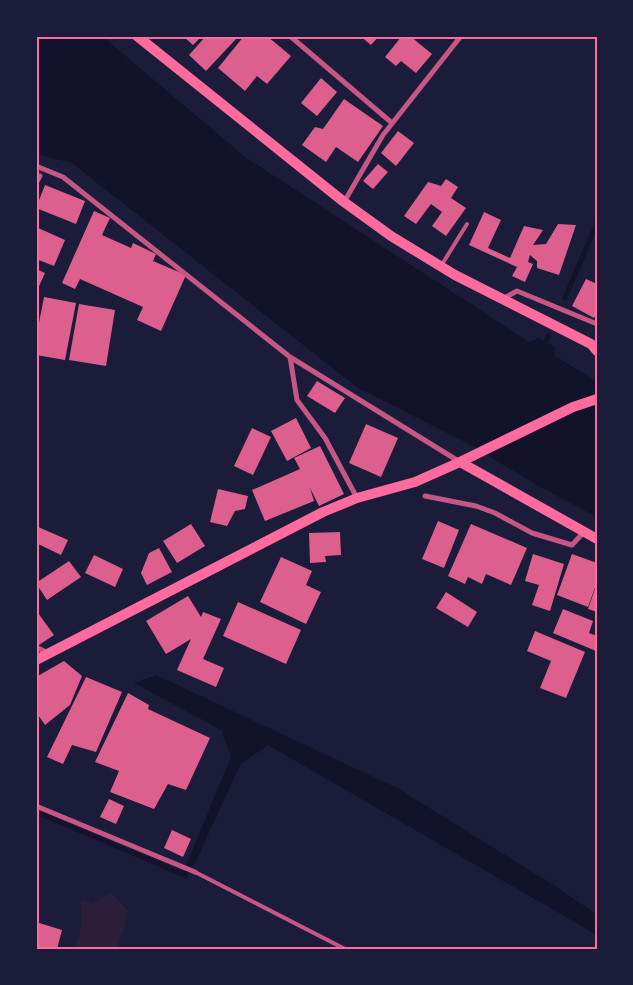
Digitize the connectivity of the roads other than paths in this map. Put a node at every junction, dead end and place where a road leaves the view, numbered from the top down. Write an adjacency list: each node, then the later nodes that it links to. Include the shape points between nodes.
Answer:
1 (137, 36): 8 (main road)
2 (290, 36): 4 (street)
3 (461, 36): 4 (street)
4 (392, 123): 8 (street)
5 (36, 166): 14 (street, via 63,177)
6 (40, 176): 7 (street)
7 (36, 182)
8 (344, 202): 10 (main road)
9 (467, 224): 10 (lane)
10 (442, 266): 11 (main road)
11 (502, 299): 12 (street, via 517,291); 13 (main road, via 591,344)
12 (597, 324)
13 (597, 351)
14 (290, 357): 16 (street); 18 (street, via 297,400 325,438)
15 (597, 399): 16 (main road, via 573,407)
16 (460, 462): 18 (main road, via 415,482); 19 (main road)
17 (425, 496): 19 (street, via 476,506 532,533 572,545)
18 (357, 498): 22 (main road, via 323,512)
19 (584, 531): 20 (main road)
20 (597, 539)
21 (36, 647): 22 (street)
22 (49, 654): 23 (main road)
23 (36, 660)
24 (36, 806): 25 (street)
25 (195, 872): 26 (lane)
26 (345, 949)

